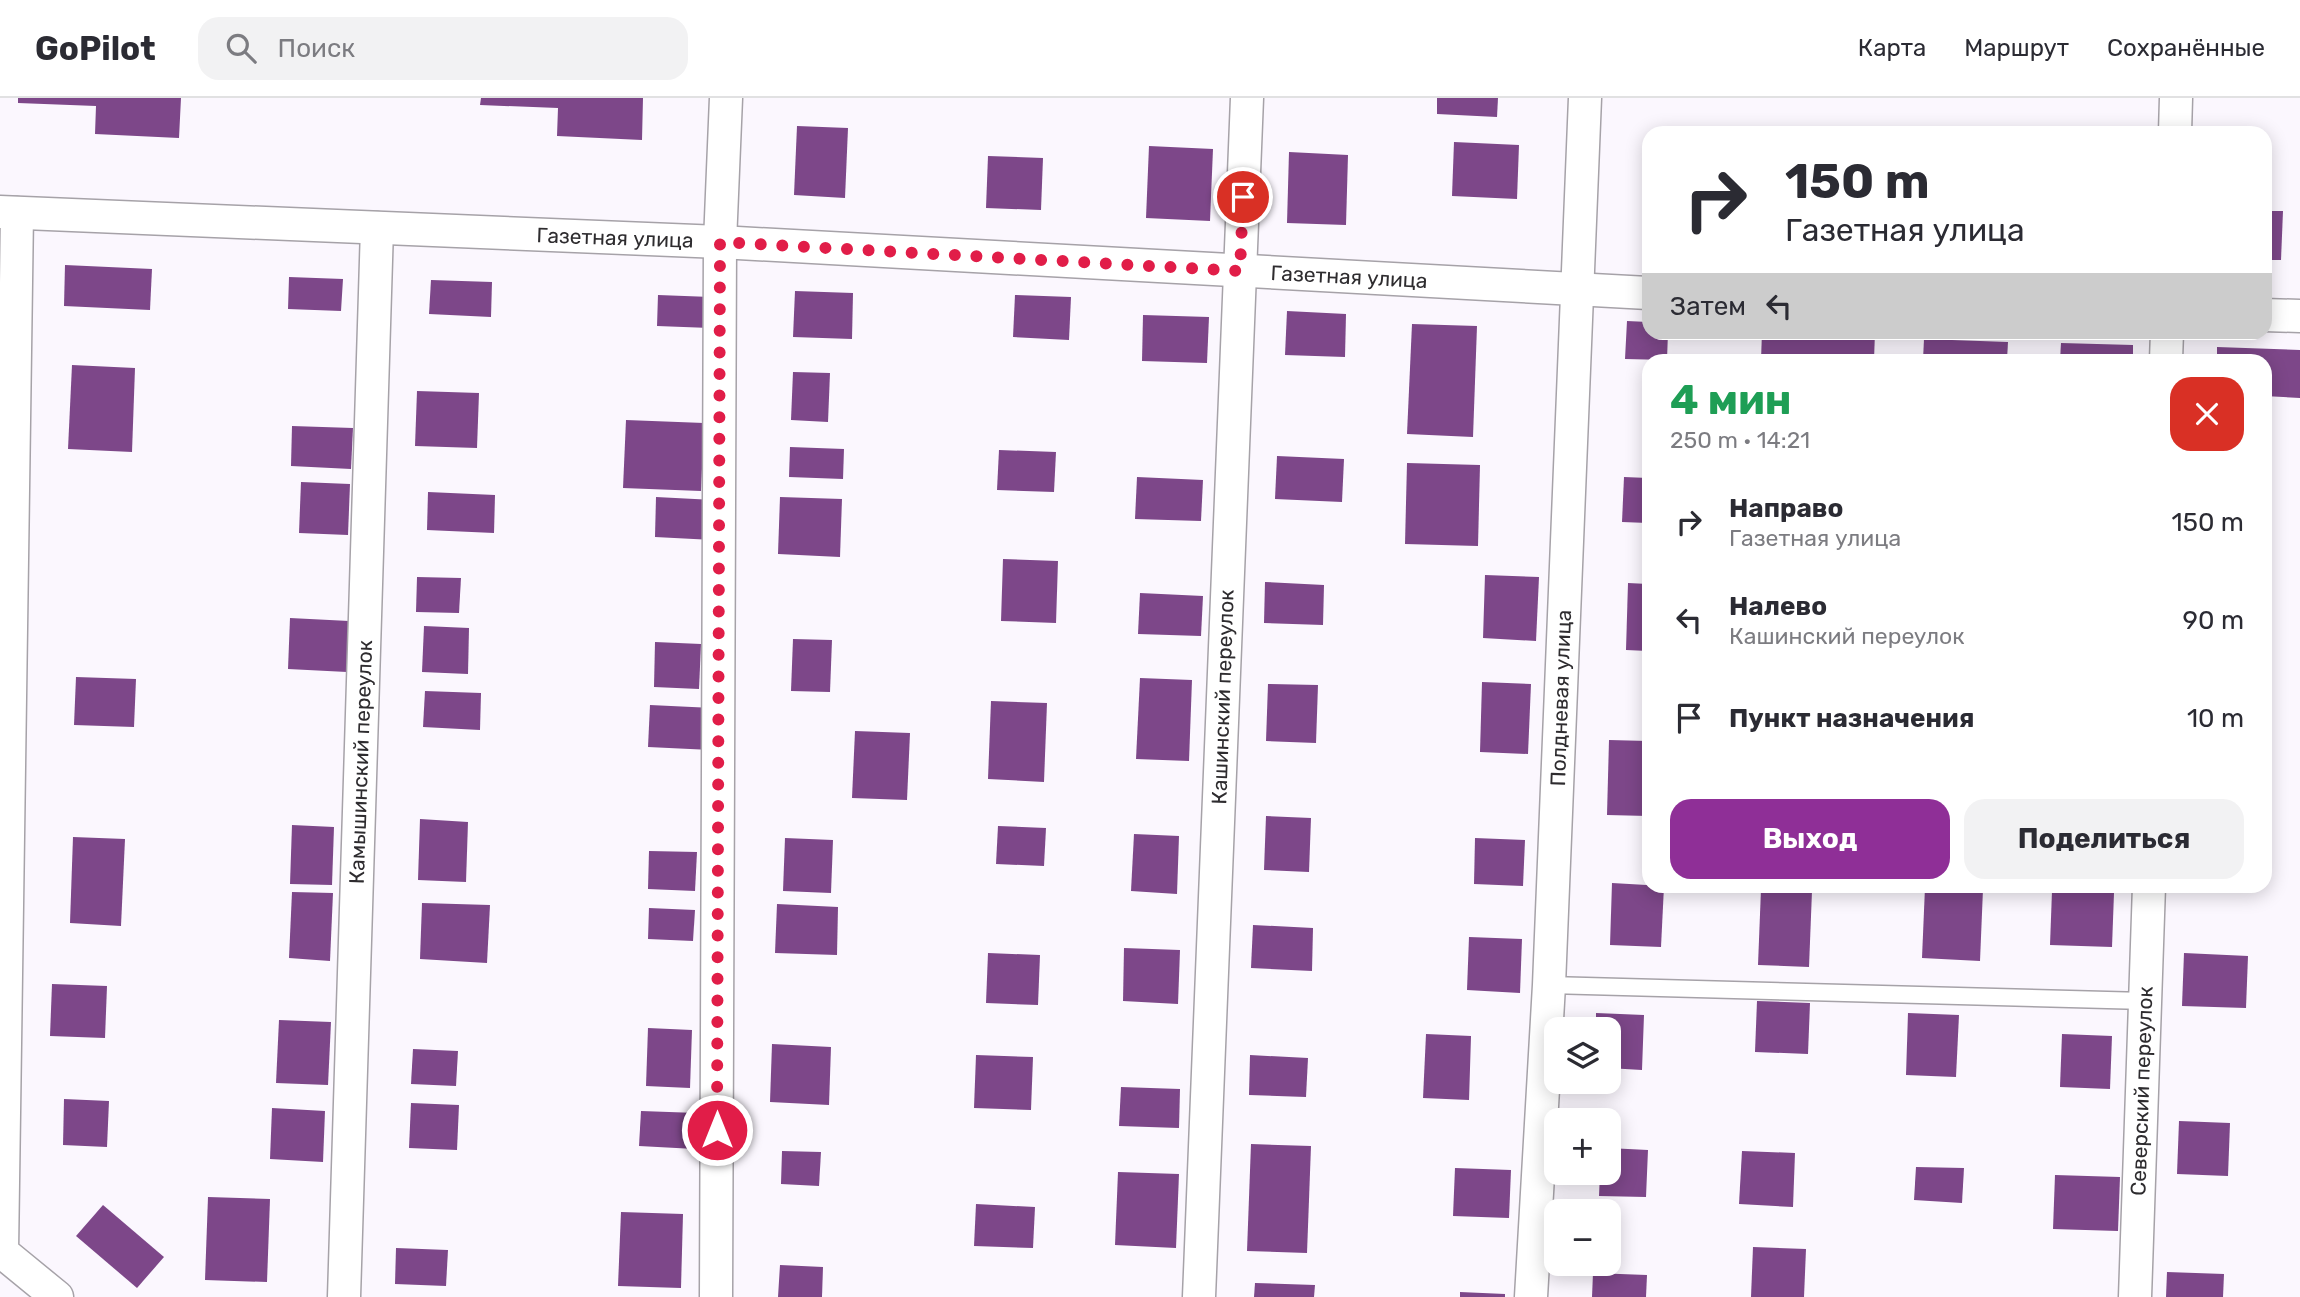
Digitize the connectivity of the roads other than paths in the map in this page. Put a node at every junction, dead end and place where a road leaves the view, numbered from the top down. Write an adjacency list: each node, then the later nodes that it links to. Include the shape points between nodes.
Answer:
1 (726, 98): 8 (street)
2 (1247, 98): 9 (street, Кашинский переулок)
3 (1585, 98): 10 (street, Полдневая улица)
4 (2176, 98): 5 (street)
5 (2175, 126)
6 (8, 212): 7 (street, Газетная улица); 17 (street, via 2,1252)
7 (377, 228): 8 (street, Газетная улица); 18 (street, Камышинский переулок)
8 (720, 242): 9 (street, Газетная улица); 19 (street)
9 (1240, 271): 10 (street, Газетная улица); 20 (street, Кашинский переулок)
10 (1577, 290): 11 (street, Газетная улица); 15 (street, Полдневая улица)
11 (1642, 293)
12 (2272, 315): 13 (street)
13 (2300, 316)
14 (2149, 893): 16 (street, Северский переулок)
15 (1549, 985): 16 (lane); 21 (street, Полдневая улица)
16 (2145, 1000): 22 (street, Северский переулок)
17 (57, 1297)
18 (344, 1297)
19 (716, 1297)
20 (1199, 1297)
21 (1531, 1297)
22 (2135, 1297)

